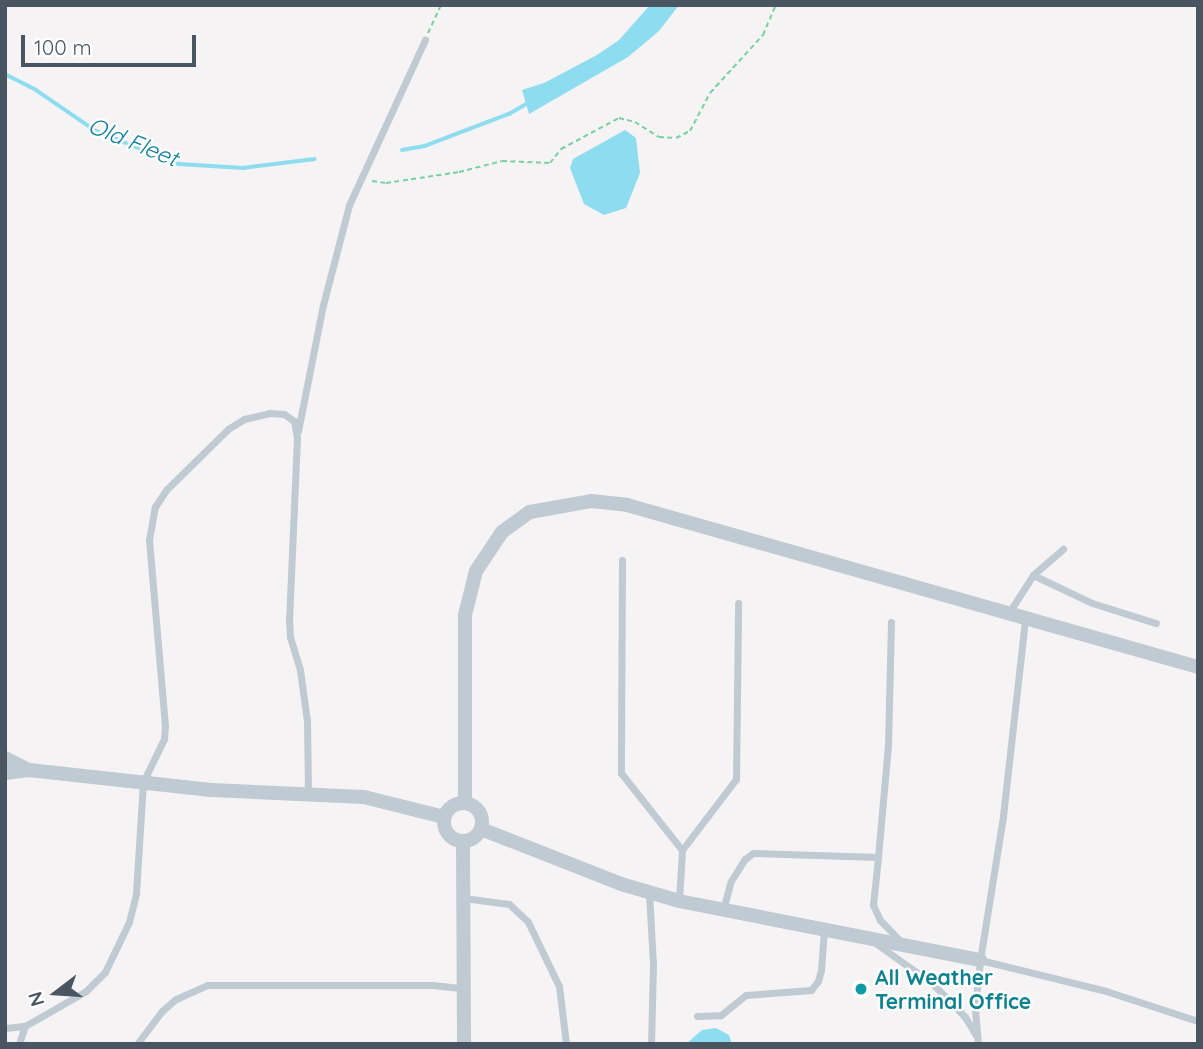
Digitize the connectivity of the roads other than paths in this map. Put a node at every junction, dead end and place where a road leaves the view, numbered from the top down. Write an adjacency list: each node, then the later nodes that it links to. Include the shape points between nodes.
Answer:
1 (425, 40): 2 (lane, via 339,239)
2 (297, 438): 15 (lane, via 294,421 284,414 243,419 166,490 155,507 149,540 166,726); 16 (lane, via 289,618 307,721)
3 (1063, 549): 5 (lane)
4 (622, 560): 21 (lane, via 621,773)
5 (1033, 575): 7 (lane); 10 (lane, via 1092,603)
6 (738, 603): 21 (lane, via 736,779)
7 (1007, 614): 8 (street); 17 (street, via 627,505 591,501 530,512 502,532 476,571 465,615)
8 (1025, 619): 11 (street); 30 (lane, via 1005,803)
9 (891, 622): 22 (lane, via 888,745)
10 (1156, 623)
11 (1198, 667)
12 (5, 758): 13 (street)
13 (29, 770): 14 (street); 15 (street)
14 (5, 773)
15 (143, 782): 16 (street); 34 (lane, via 136,893 117,952 86,991)
16 (308, 795): 18 (street, via 364,797)
17 (465, 803): 18 (street, via 452,806); 19 (street, via 480,812)
18 (444, 817): 20 (street, via 448,834)
19 (481, 829): 20 (street); 23 (street)
20 (463, 842): 24 (street)
21 (682, 850): 25 (lane)
22 (878, 857): 26 (lane, via 753,853 731,881); 29 (lane, via 873,905 889,932)
23 (649, 892): 25 (street); 41 (lane)
24 (464, 898): 31 (street); 40 (lane, via 509,904 528,922 559,986)
25 (679, 901): 26 (street)
26 (722, 911): 27 (street)
27 (824, 930): 28 (street); 32 (lane, via 821,970 811,990 746,995 720,1015)
28 (864, 937): 29 (street); 36 (lane, via 933,984 965,1017)
29 (904, 945): 30 (street)
30 (980, 960): 33 (lane, via 1106,991); 36 (lane)
31 (464, 988): 38 (lane, via 207,985 176,999); 39 (street)
32 (697, 1016)
33 (1198, 1021)
34 (25, 1026): 35 (lane); 37 (lane)
35 (5, 1028)
36 (977, 1040)
37 (19, 1044)
38 (138, 1044)
39 (464, 1044)
40 (565, 1044)
41 (651, 1044)

